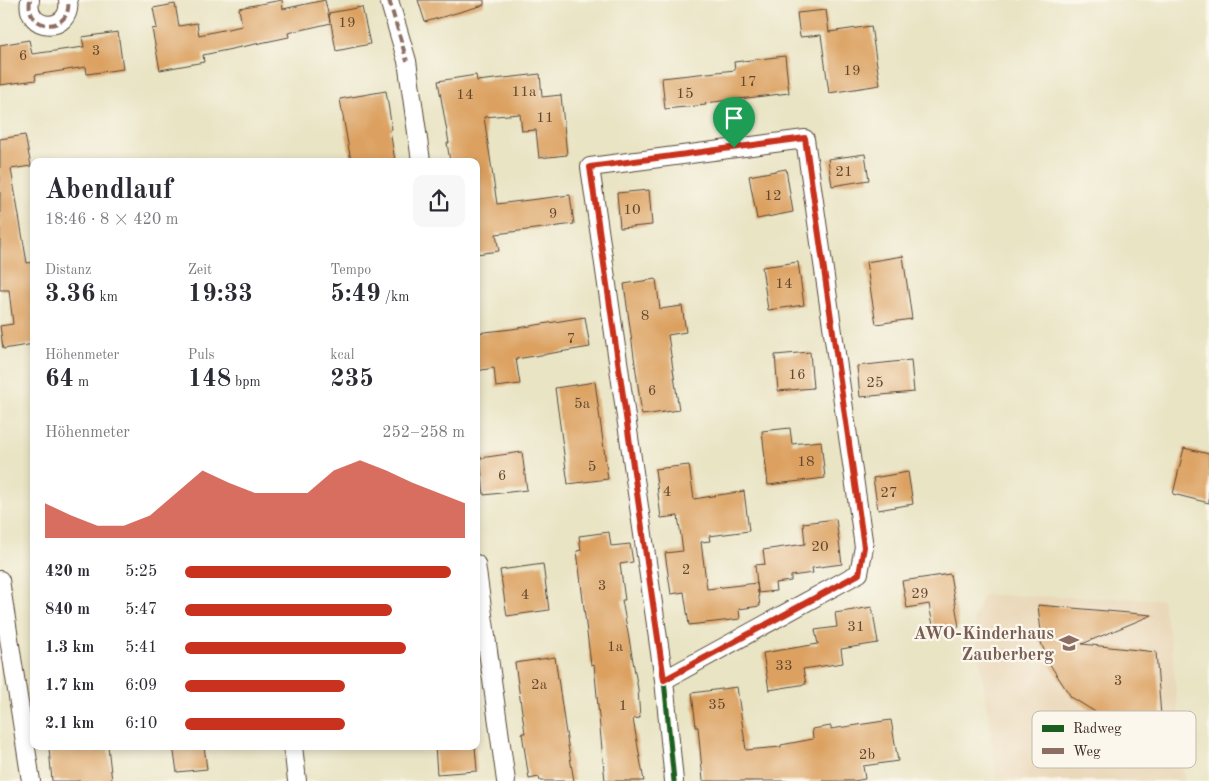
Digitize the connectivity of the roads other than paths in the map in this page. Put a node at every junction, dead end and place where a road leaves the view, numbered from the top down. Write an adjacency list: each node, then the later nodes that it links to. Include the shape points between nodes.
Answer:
1 (30, 0): 2 (street, via 32,16 37,22 49,25 65,17)
2 (68, 0)
3 (389, 0): 4 (street, via 407,61)
4 (421, 158)
5 (0, 580): 9 (street)
6 (480, 593): 11 (street)
7 (664, 680): 7 (street, via 590,167 805,138 864,547 859,574); 12 (street)
8 (293, 750): 10 (street)
9 (31, 781)
10 (297, 781)
11 (506, 781)
12 (674, 781)

